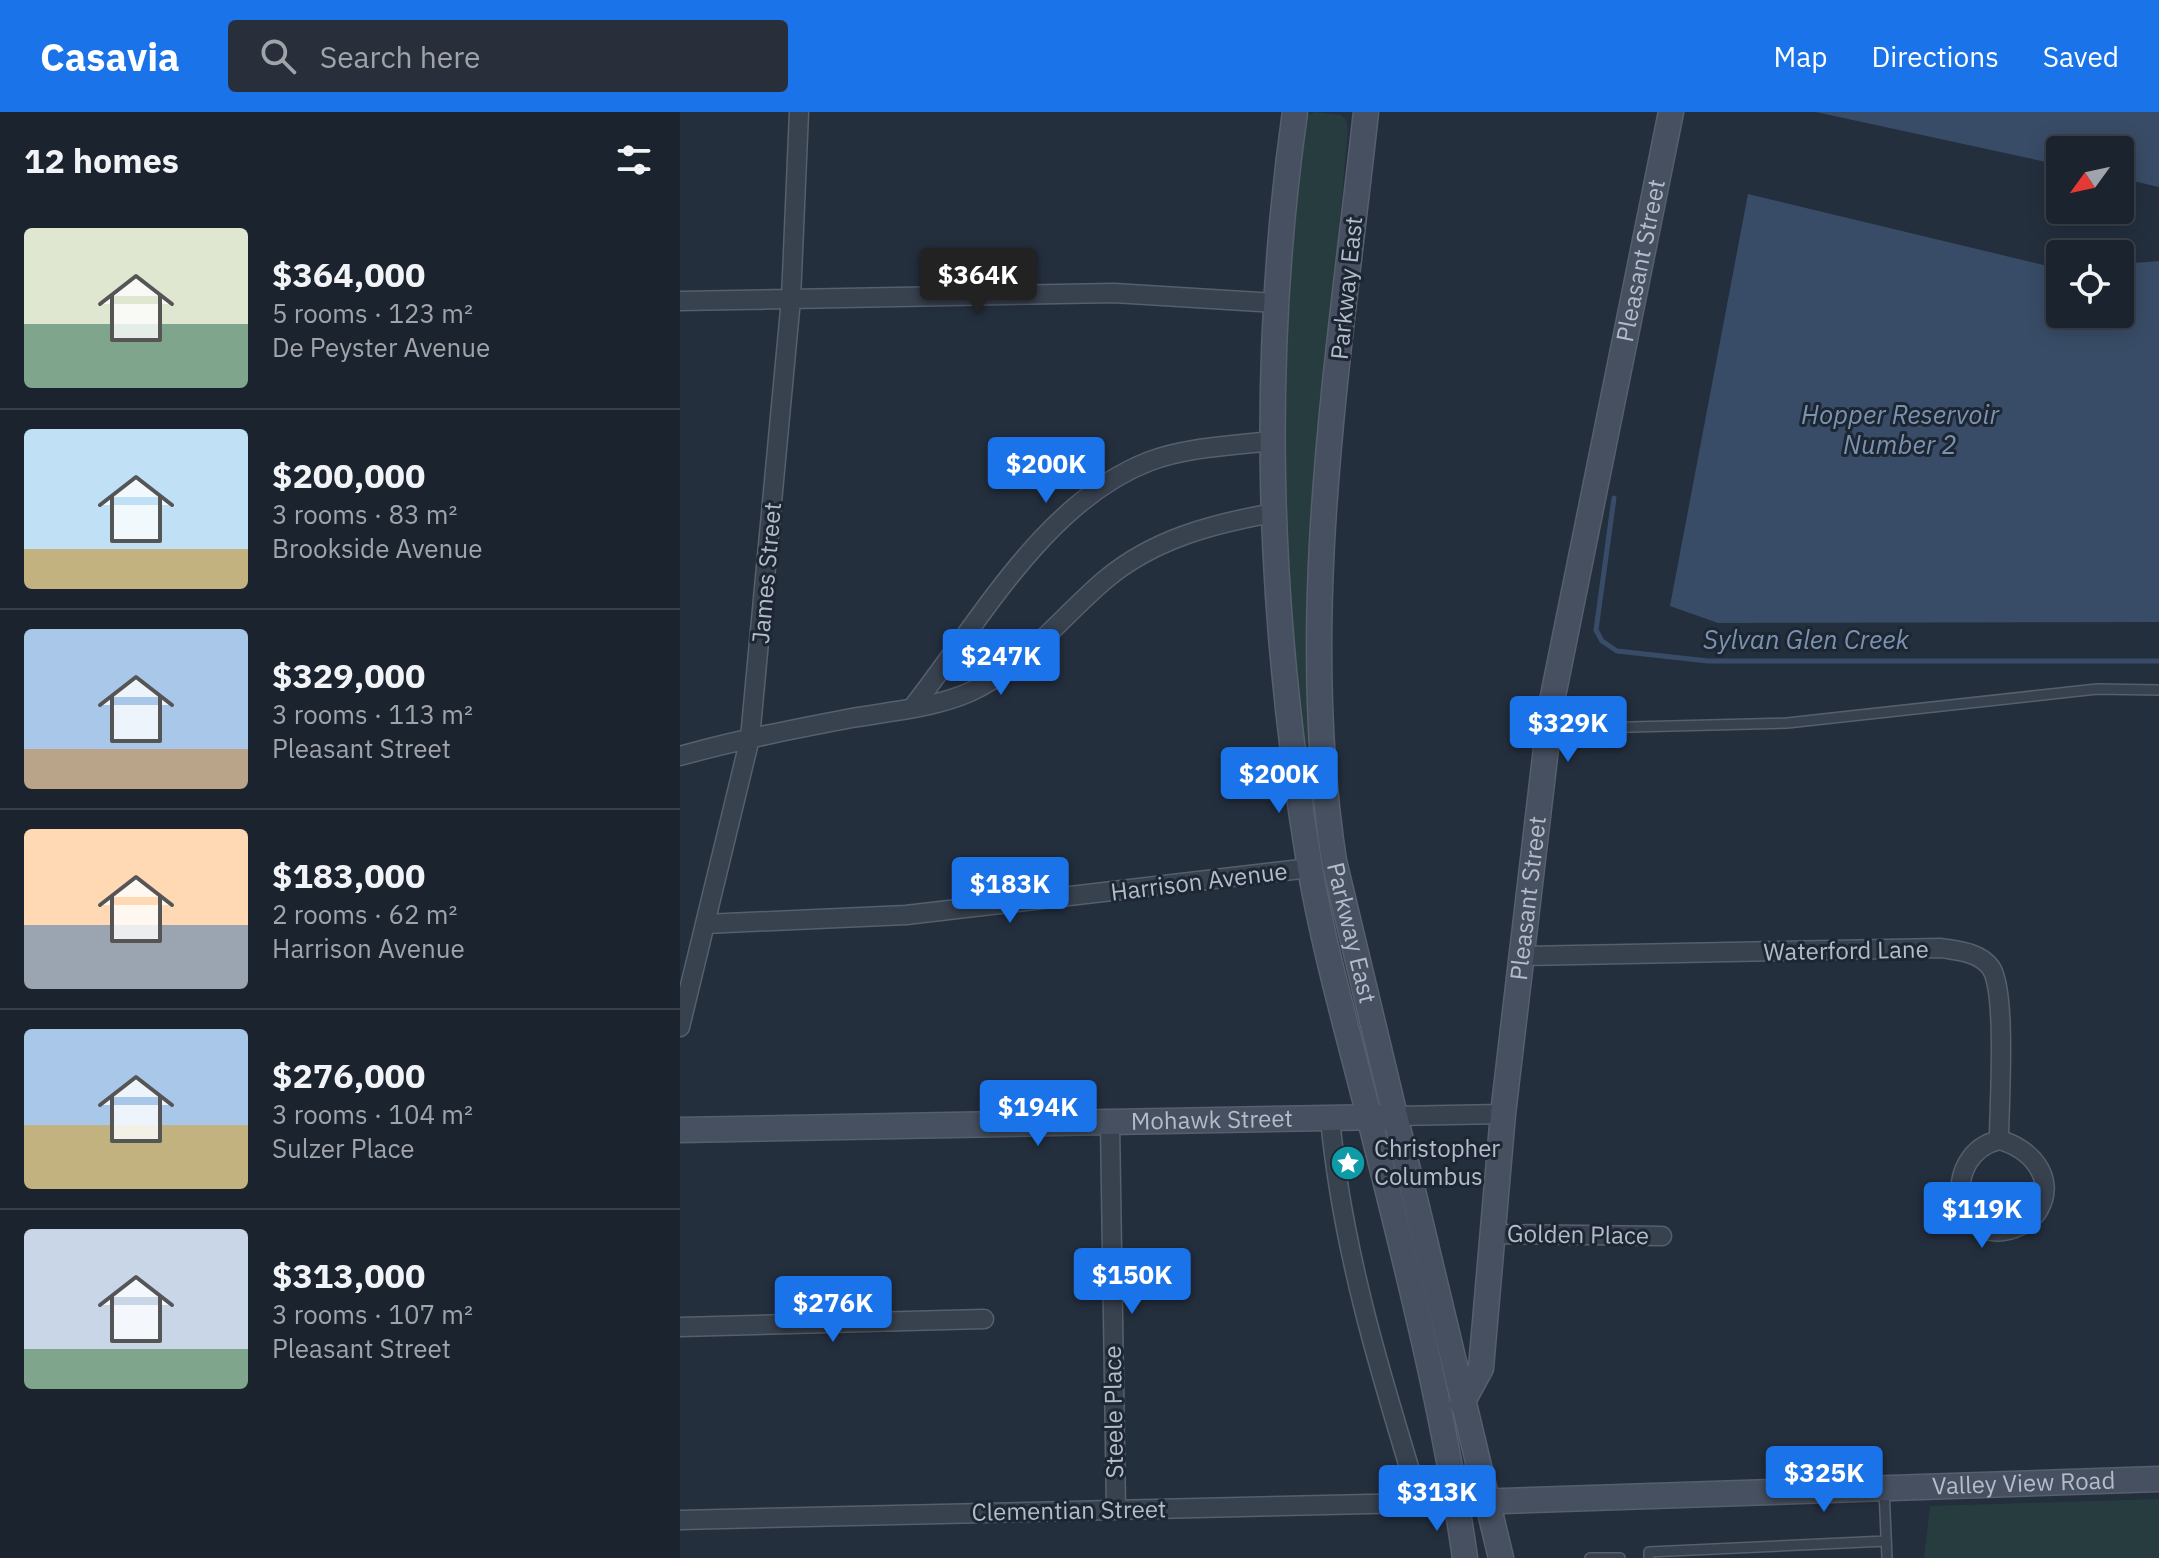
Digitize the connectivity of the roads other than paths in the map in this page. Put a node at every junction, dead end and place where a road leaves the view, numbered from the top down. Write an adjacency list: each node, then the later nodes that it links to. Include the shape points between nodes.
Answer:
1 (799, 112): 5 (street, James Street)
2 (1295, 112): 7 (street, Parkway East)
3 (1366, 112): 20 (street, Parkway East, via 1324,535 1320,731 1334,861)
4 (1671, 112): 12 (street, Pleasant Street)
5 (791, 299): 6 (street); 7 (street, via 1114,293); 13 (street, James Street)
6 (680, 301)
7 (1275, 303): 8 (street, Parkway East)
8 (1270, 441): 9 (street, Parkway East); 11 (street, via 1150,461 1068,512 1030,552)
9 (1273, 513): 11 (street, via 1185,533 1143,552 1011,666 974,690); 15 (street, Parkway East, via 1281,640)
10 (2159, 690): 12 (lane, via 2097,689 1787,723)
11 (912, 708): 13 (street)
12 (1548, 729): 17 (street, Pleasant Street)
13 (750, 738): 14 (street); 16 (street, James Street)
14 (680, 756)
15 (1310, 868): 16 (street, Harrison Avenue, via 906,915); 21 (street, Parkway East)
16 (705, 924): 18 (street, James Street)
17 (1522, 956): 19 (street, Pleasant Street); 25 (street, Waterford Lane, via 1941,948 1973,954 1990,966 1998,990)
18 (680, 1027)
19 (1503, 1114): 20 (street, Mohawk Street); 26 (street, Pleasant Street)
20 (1395, 1116): 21 (street, Mohawk Street); 30 (street, Parkway East)
21 (1369, 1117): 22 (street, Mohawk Street); 34 (street, Parkway East)
22 (1330, 1118): 23 (street, Mohawk Street); 35 (street, via 1348,1247)
23 (1110, 1123): 24 (street, Mohawk Street); 36 (street, Steele Place)
24 (680, 1130)
25 (1999, 1140): 25 (street, via 1986,1143 1971,1157 1960,1195 1975,1224 2003,1232 2024,1225 2039,1210 2044,1190 2031,1156)
26 (1493, 1234): 27 (street, Golden Place); 30 (street, Pleasant Street, via 1481,1368)
27 (1662, 1236)
28 (984, 1319): 29 (street)
29 (680, 1327)
30 (1462, 1403): 33 (street, Parkway East)
31 (2159, 1479): 32 (street, Valley View Road)
32 (1884, 1488): 33 (street, Valley View Road); 38 (lane)
33 (1487, 1501): 34 (street, Valley View Road); 40 (street, Parkway East)
34 (1457, 1502): 35 (street, Clementian Street); 39 (street)
35 (1420, 1503): 36 (street, Clementian Street)
36 (1116, 1510): 37 (street, Clementian Street)
37 (680, 1520)
38 (1886, 1541): 43 (lane, via 1649,1552); 44 (lane)
39 (1465, 1558)
40 (1501, 1558)
41 (1590, 1558): 42 (lane)
42 (1620, 1558)
43 (1649, 1558)
44 (1887, 1558)

